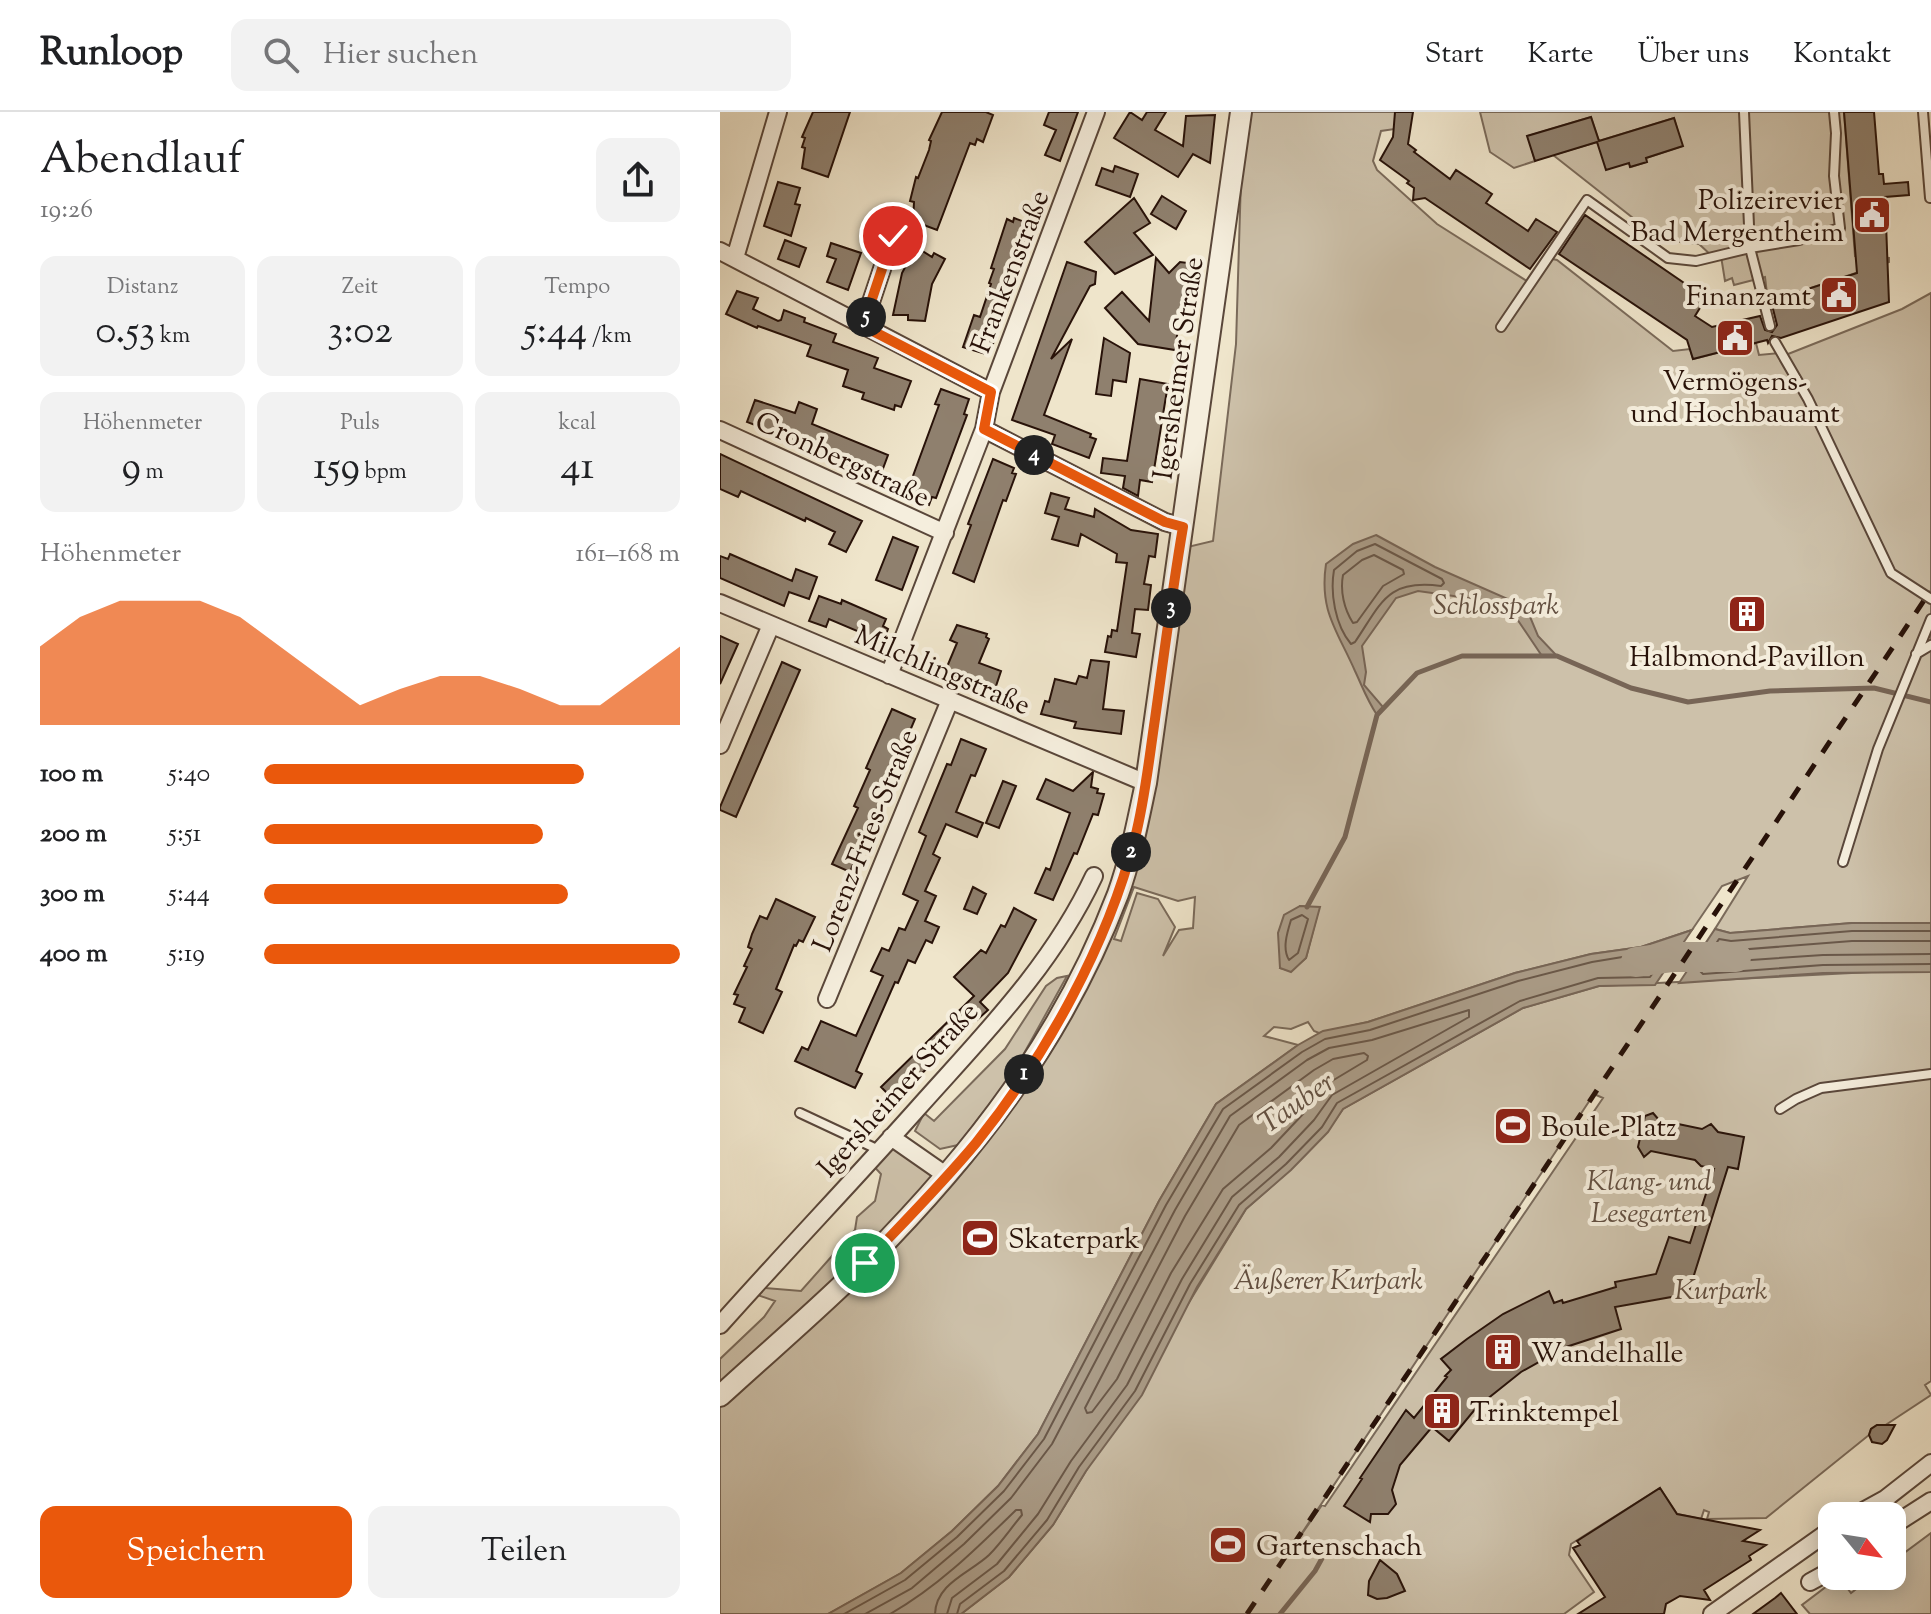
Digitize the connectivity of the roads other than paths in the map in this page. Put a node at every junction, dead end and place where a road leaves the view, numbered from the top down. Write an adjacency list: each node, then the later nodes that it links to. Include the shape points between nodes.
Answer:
1 (778, 112): 12 (street)
2 (1096, 112): 17 (street, Frankenstraße)
3 (1241, 112): 20 (street, Igersheimer Straße)
4 (1744, 112): 11 (lane)
5 (1834, 112): 11 (lane, via 1840,228)
6 (1923, 112): 7 (lane)
7 (1928, 149): 8 (lane)
8 (1929, 159): 9 (lane)
9 (1930, 198)
10 (893, 236): 13 (street)
11 (1750, 248): 14 (lane); 15 (lane, via 1696,261 1668,258 1587,200)
12 (727, 255): 13 (street)
13 (863, 326): 17 (street)
14 (1770, 326)
15 (1501, 327)
16 (1775, 342): 22 (lane, via 1891,573)
17 (991, 392): 18 (street, Frankenstraße)
18 (984, 429): 20 (street); 21 (street, Frankenstraße)
19 (720, 430): 21 (street, Cronbergstraße)
20 (1183, 527): 31 (street, Igersheimer Straße)
21 (945, 533): 28 (street, Frankenstraße)
22 (1931, 599)
23 (720, 603): 25 (street, Milchlingstraße)
24 (1931, 619): 27 (lane)
25 (771, 625): 28 (street, Milchlingstraße); 30 (street)
26 (1931, 645): 27 (lane)
27 (1914, 658): 32 (lane, via 1878,749)
28 (889, 675): 29 (street, Milchlingstraße)
29 (950, 700): 31 (street, Milchlingstraße); 34 (street, Lorenz-Fries-Straße)
30 (720, 745)
31 (1146, 783): 40 (street, Igersheimer Straße, via 1119,892 1070,1000 986,1128)
32 (1843, 862)
33 (1094, 876): 38 (street, Igersheimer Straße, via 1030,982)
34 (827, 999)
35 (1931, 1074): 36 (lane, via 1821,1088)
36 (1780, 1109)
37 (800, 1113): 39 (lane)
38 (891, 1137): 39 (street, Igersheimer Straße); 40 (street)
39 (879, 1150): 41 (street, Igersheimer Straße)
40 (947, 1176): 42 (street, Igersheimer Straße, via 865,1263)
41 (720, 1325)
42 (720, 1396)
43 (1931, 1463): 45 (street)
44 (1931, 1501): 46 (street)
45 (1880, 1502)
46 (1906, 1517)
47 (1818, 1539): 50 (street)
48 (1818, 1578): 49 (street)
49 (1810, 1582)
50 (1712, 1614)

